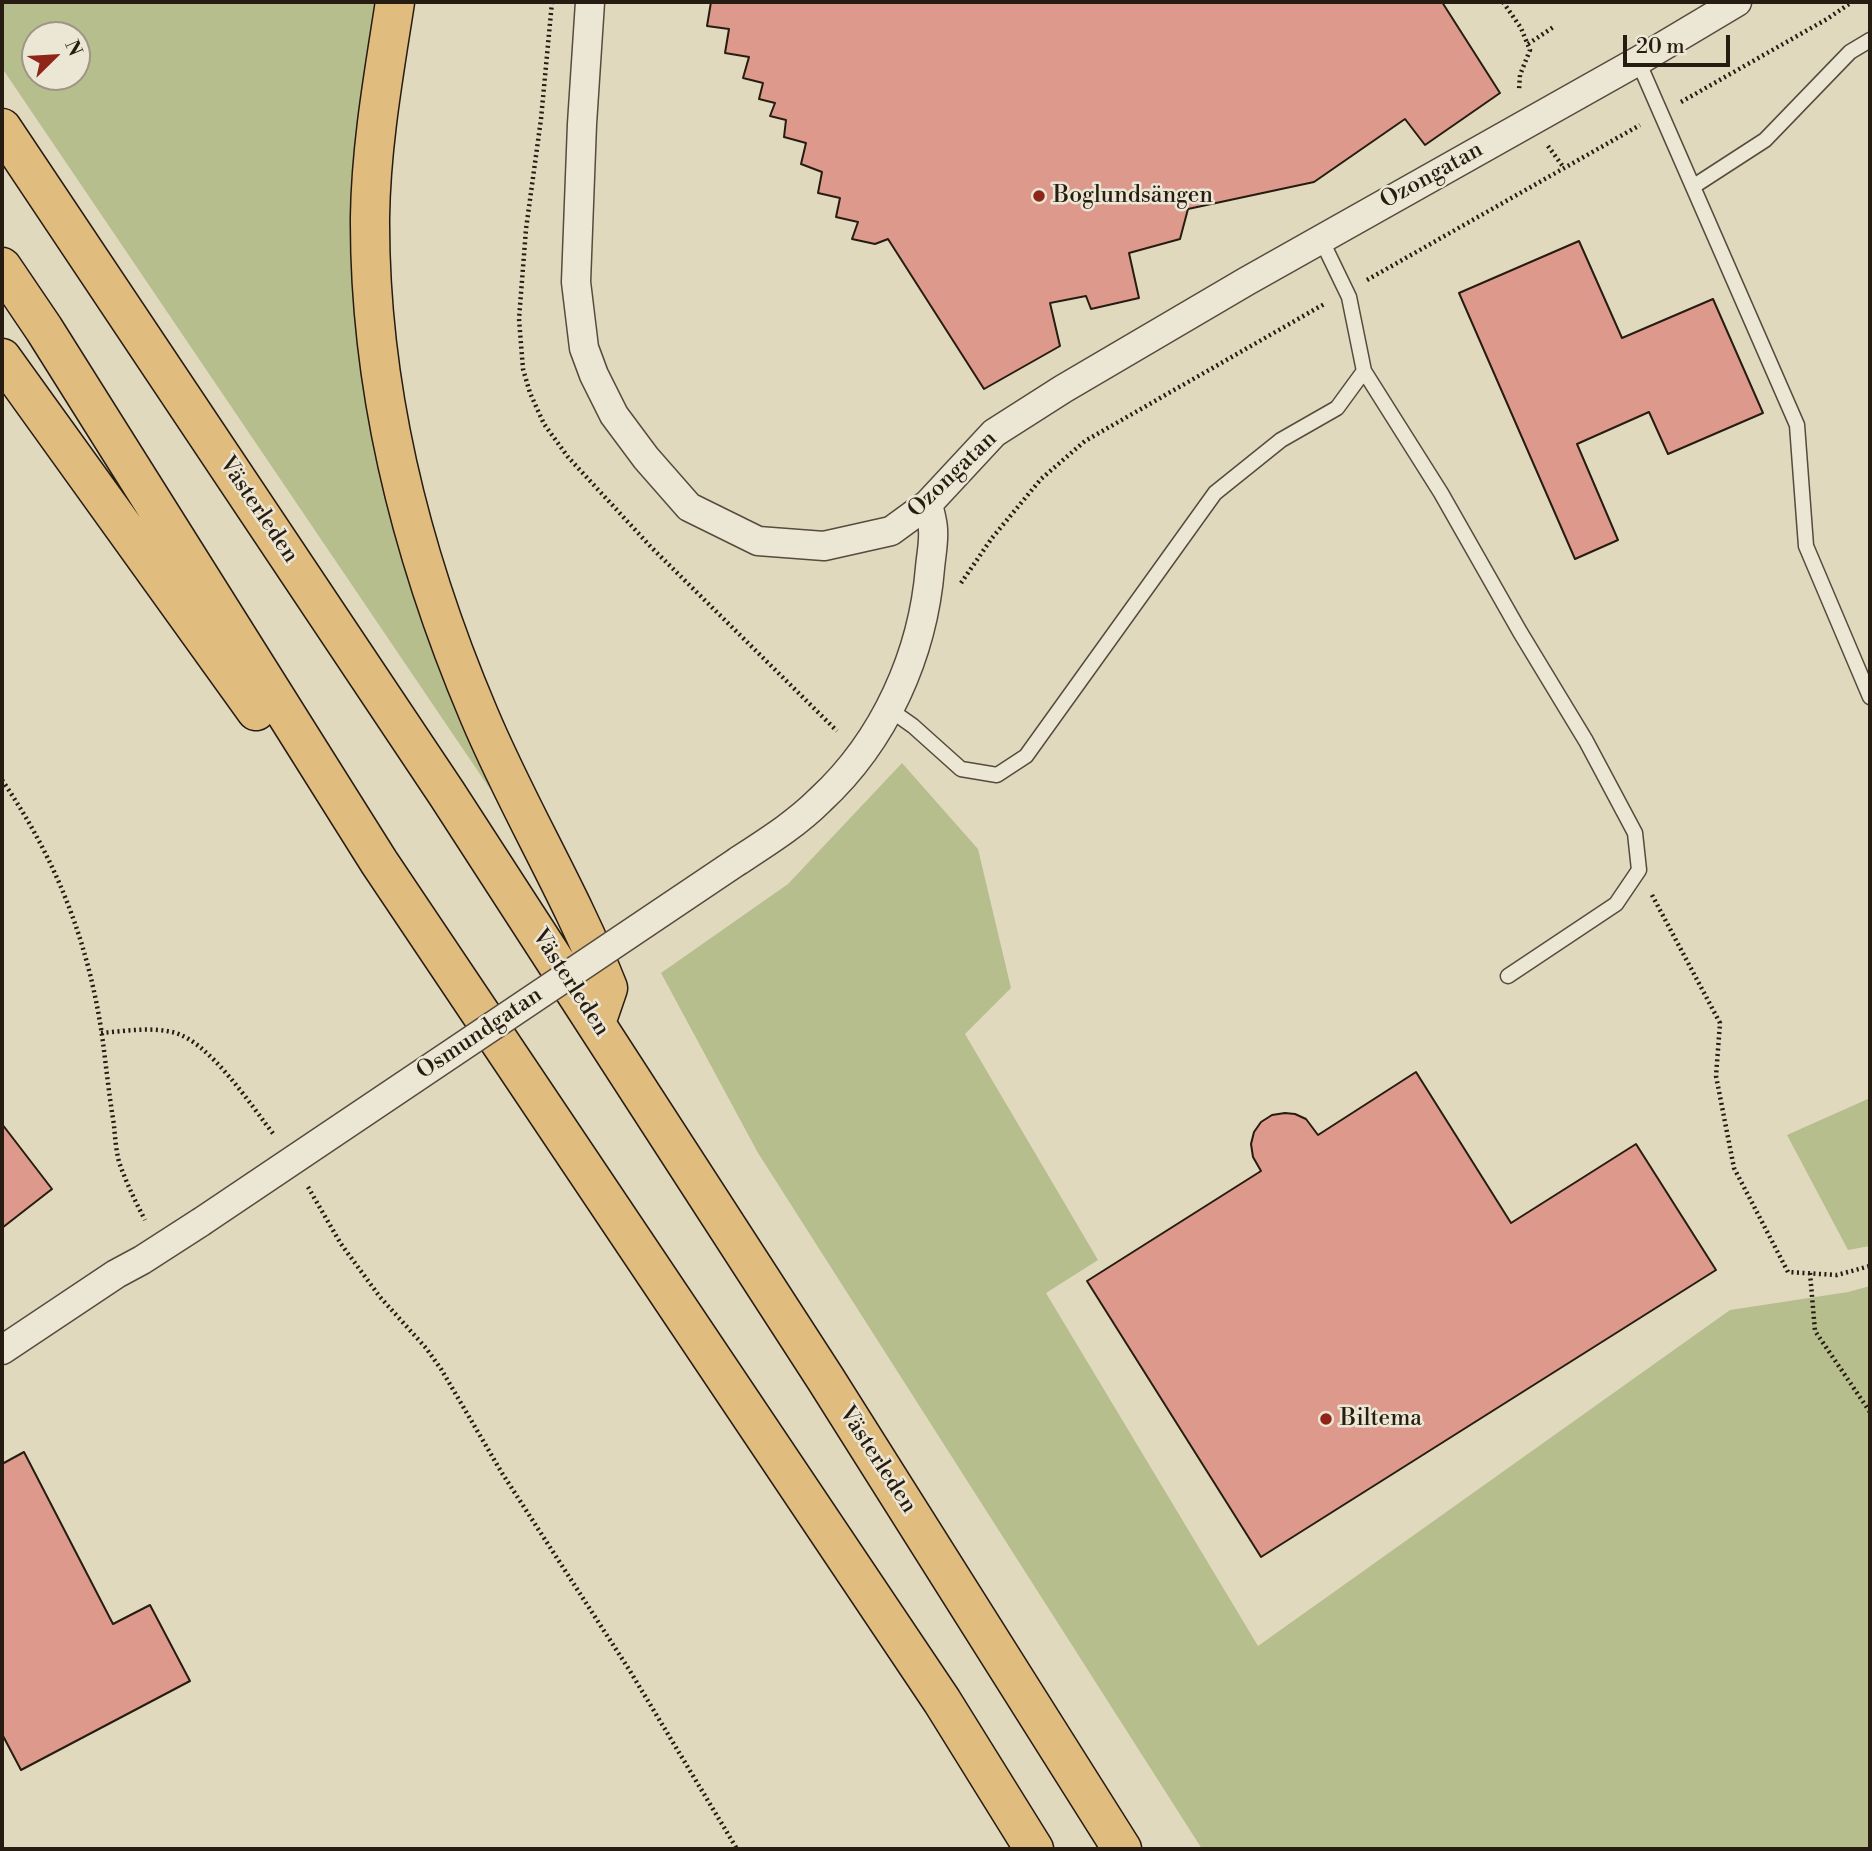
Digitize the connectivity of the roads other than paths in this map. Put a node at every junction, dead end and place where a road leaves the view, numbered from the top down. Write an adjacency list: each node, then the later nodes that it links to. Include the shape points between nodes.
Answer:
1 (395, 2): 17 (highway, via 379,106 370,216 375,334 390,436 410,522 480,718 586,933 608,988)
2 (590, 2): 12 (street, Ozongatan, via 576,282 584,348 614,415 689,507 758,541 824,545 891,531)
3 (1725, 5): 5 (street, Ozongatan)
4 (1870, 40): 7 (lane, via 1850,52 1765,141)
5 (1638, 61): 7 (lane); 8 (street, Ozongatan)
6 (2, 128): 17 (highway, Västerleden)
7 (1694, 186): 13 (lane, via 1797,425 1806,546)
8 (1321, 239): 11 (lane, via 1347,291); 12 (street, Ozongatan, via 994,433)
9 (2, 267): 15 (highway)
10 (2, 358): 15 (highway, via 353,841)
11 (1364, 371): 14 (lane, via 1337,408 1281,440 1215,493 1027,756 997,775 961,769); 16 (lane, via 1441,493 1635,833 1639,870 1616,904)
12 (928, 504): 14 (street, Osmundgatan, via 934,531 928,594 917,641)
13 (1870, 697)
14 (889, 709): 18 (street, Osmundgatan, bridge, via 854,764 821,800 779,834)
15 (379, 862): 19 (highway, via 942,1701)
16 (1508, 975)
17 (596, 1023): 20 (highway, Västerleden)
18 (2, 1350)
19 (1034, 1849)
20 (1122, 1849)

